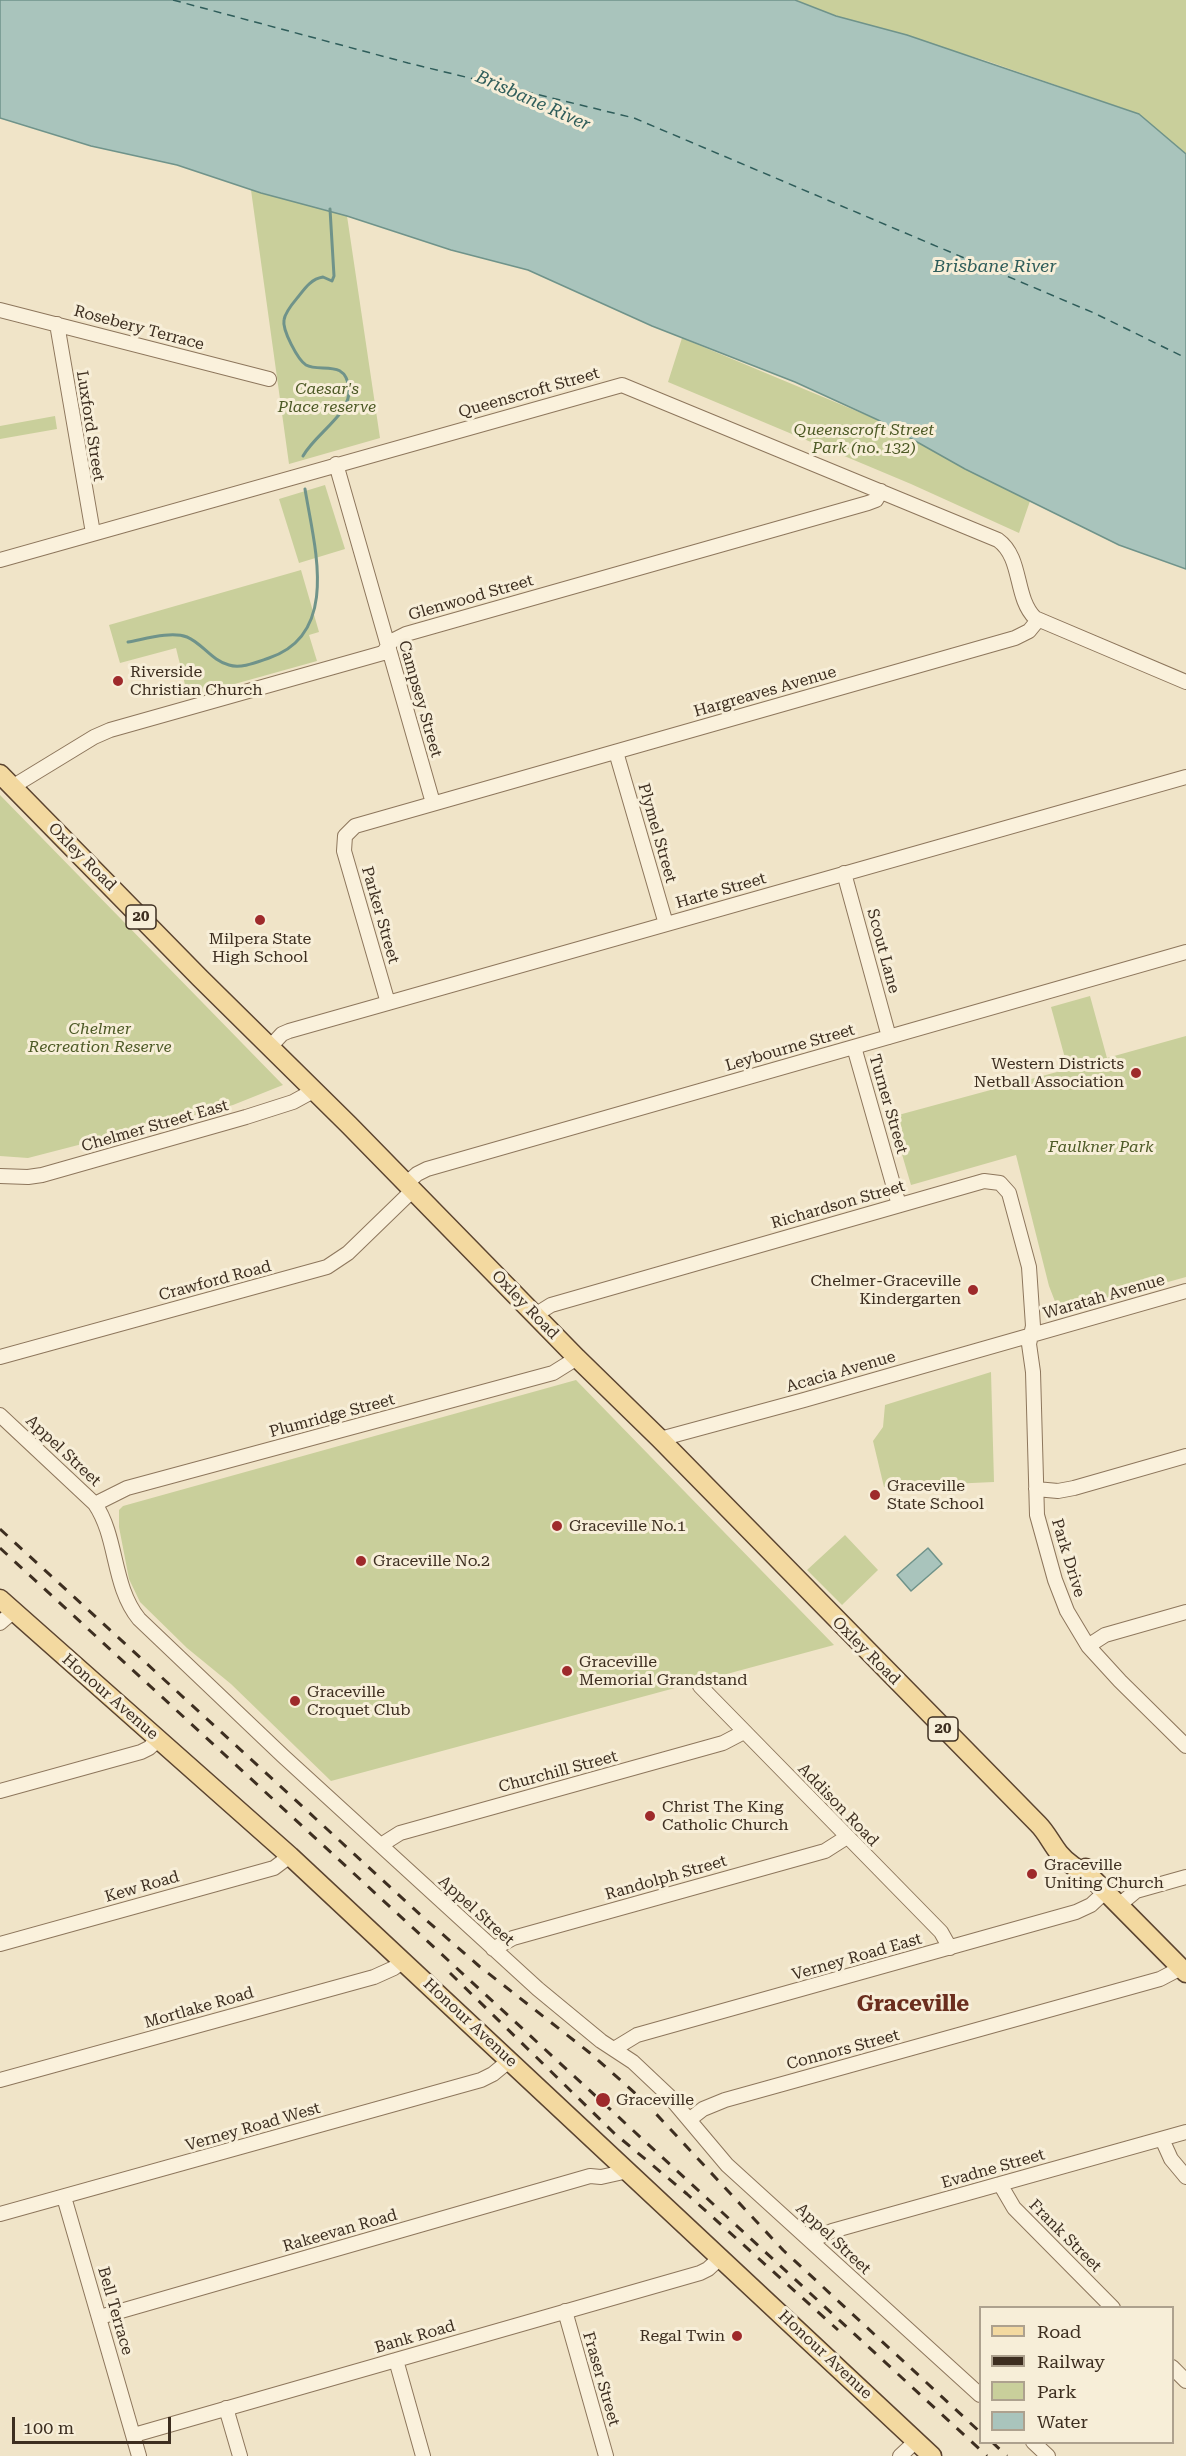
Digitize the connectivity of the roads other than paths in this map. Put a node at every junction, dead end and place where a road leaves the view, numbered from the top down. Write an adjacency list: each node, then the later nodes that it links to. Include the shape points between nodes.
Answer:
1 (0, 310): 2 (street, Rosebery Terrace)
2 (57, 324): 3 (street, Rosebery Terrace); 6 (street, Luxford Street)
3 (269, 379)
4 (336, 464): 5 (street, Queenscroft Street, via 622,385); 6 (street, Queenscroft Street); 9 (street, Campsey Street)
5 (881, 491): 8 (street, Queenscroft Street, via 1003,544 1011,555 1026,604); 9 (street, Glenwood Street, via 876,500 868,503 406,634)
6 (93, 533): 7 (street, Queenscroft Street)
7 (0, 560)
8 (1038, 620): 10 (street); 11 (street, Hargreaves Avenue, via 1029,631 1014,638)
9 (388, 646): 13 (street, Glenwood Street, via 383,653 110,729); 14 (street, Campsey Street)
10 (1186, 682)
11 (616, 752): 14 (street, Hargreaves Avenue); 17 (street, Plymel Street)
12 (1186, 777): 16 (street, Harte Street)
13 (6, 781): 21 (main road, Oxley Road / 20)
14 (433, 803): 15 (street, Hargreaves Avenue, via 361,823)
15 (345, 836): 19 (street, Parker Street, via 346,856)
16 (844, 873): 17 (street, Harte Street); 20 (street, Scout Lane)
17 (666, 924): 19 (street, Harte Street)
18 (1186, 952): 20 (street, Leybourne Street)
19 (388, 1003): 21 (street, Harte Street, via 289,1031)
20 (889, 1037): 22 (street, Leybourne Street)
21 (270, 1047): 23 (main road, Oxley Road / 20)
22 (855, 1047): 25 (street, Leybourne Street, via 427,1169); 26 (street, Turner Street)
23 (315, 1090): 24 (street, Chelmer Street East, via 282,1106 42,1175); 25 (main road, Oxley Road / 20)
24 (0, 1176)
25 (410, 1186): 28 (main road, Oxley Road / 20); 30 (street, Crawford Road, via 334,1264)
26 (899, 1205): 28 (street, Richardson Street, via 547,1306); 29 (street, Richardson Street, via 984,1181 1004,1186 1011,1197 1027,1258 1034,1326)
27 (1186, 1291): 29 (street, Waratah Avenue)
28 (535, 1315): 31 (main road, Oxley Road / 20)
29 (1031, 1335): 33 (street, Acacia Avenue); 35 (street, Park Drive)
30 (0, 1357)
31 (577, 1358): 33 (main road, Oxley Road / 20); 36 (street, Plumridge Street, via 553,1373 128,1488)
32 (0, 1415): 36 (street, Appel Street)
33 (660, 1439): 49 (main road, Oxley Road / 20, via 1050,1836 1082,1860)
34 (1186, 1456): 35 (street, via 1074,1488)
35 (1036, 1489): 39 (street, Park Drive, via 1039,1526 1055,1580 1067,1611)
36 (94, 1504): 46 (street, Appel Street, via 104,1522 125,1596 139,1619)
37 (5, 1611): 42 (main road, Honour Avenue)
38 (1186, 1612): 39 (street, via 1105,1635)
39 (1088, 1646): 43 (street, Park Drive)
40 (700, 1686): 41 (street, Addison Road)
41 (744, 1732): 45 (street, Addison Road); 46 (street, Churchill Street, via 723,1743 400,1833)
42 (159, 1739): 44 (street, via 141,1752); 47 (main road, Honour Avenue)
43 (1186, 1746)
44 (0, 1791)
45 (847, 1837): 52 (street, Addison Road, via 941,1932); 53 (street, Randolph Street, via 825,1851 513,1938)
46 (381, 1845): 53 (street, Appel Street)
47 (290, 1856): 51 (street, Kew Road, via 274,1868); 54 (main road, Honour Avenue)
48 (1186, 1877): 50 (street, via 1136,1891)
49 (1106, 1892): 50 (main road, Oxley Road / 20); 52 (street, Verney Road East, via 1076,1912)
50 (1119, 1905): 55 (main road, Oxley Road / 20)
51 (0, 1944)
52 (950, 1948): 56 (street, Verney Road East, via 637,2036)
53 (493, 1949): 56 (street, Appel Street)
54 (403, 1961): 57 (main road, Honour Avenue); 58 (street, Mortlake Road, via 374,1977)
55 (1184, 1970): 59 (street, Connors Street, via 725,2100)
56 (614, 2049): 59 (street, Appel Street, via 658,2086)
57 (510, 2060): 62 (main road, Honour Avenue); 67 (street, Verney Road West, via 482,2080)
58 (0, 2080)
59 (689, 2120): 69 (street, Appel Street, via 727,2165)
60 (1186, 2132): 61 (street, Evadne Street)
61 (1162, 2139): 65 (street, via 1171,2159); 66 (street, Evadne Street)
62 (608, 2152): 63 (main road, Honour Avenue); 64 (street)
63 (628, 2171): 64 (street, Rakeevan Road); 70 (main road, Honour Avenue)
64 (590, 2176): 73 (street, Rakeevan Road)
65 (1186, 2177)
66 (1000, 2184): 69 (street, Evadne Street, via 832,2230); 71 (street, Frank Street, via 1014,2208)
67 (64, 2197): 68 (street, Verney Road West); 73 (street, Bell Terrace)
68 (0, 2214)
69 (811, 2241): 77 (street, Appel Street)
70 (721, 2257): 72 (street, Bank Road, via 705,2271); 80 (main road, Honour Avenue)
71 (1112, 2306)
72 (565, 2311): 74 (street, Bank Road); 85 (street, Fraser Street)
73 (100, 2317): 79 (street, Bell Terrace)
74 (396, 2360): 78 (street, Bank Road); 84 (street)
75 (1174, 2368): 76 (street)
76 (1186, 2381)
77 (979, 2393)
78 (226, 2408): 79 (street, Bank Road); 83 (street)
79 (134, 2435): 82 (street)
80 (916, 2441): 86 (street); 87 (main road, Honour Avenue)
81 (1035, 2444): 88 (street)
82 (139, 2456)
83 (240, 2456)
84 (423, 2456)
85 (606, 2456)
86 (900, 2456)
87 (932, 2456)
88 (1048, 2456)

